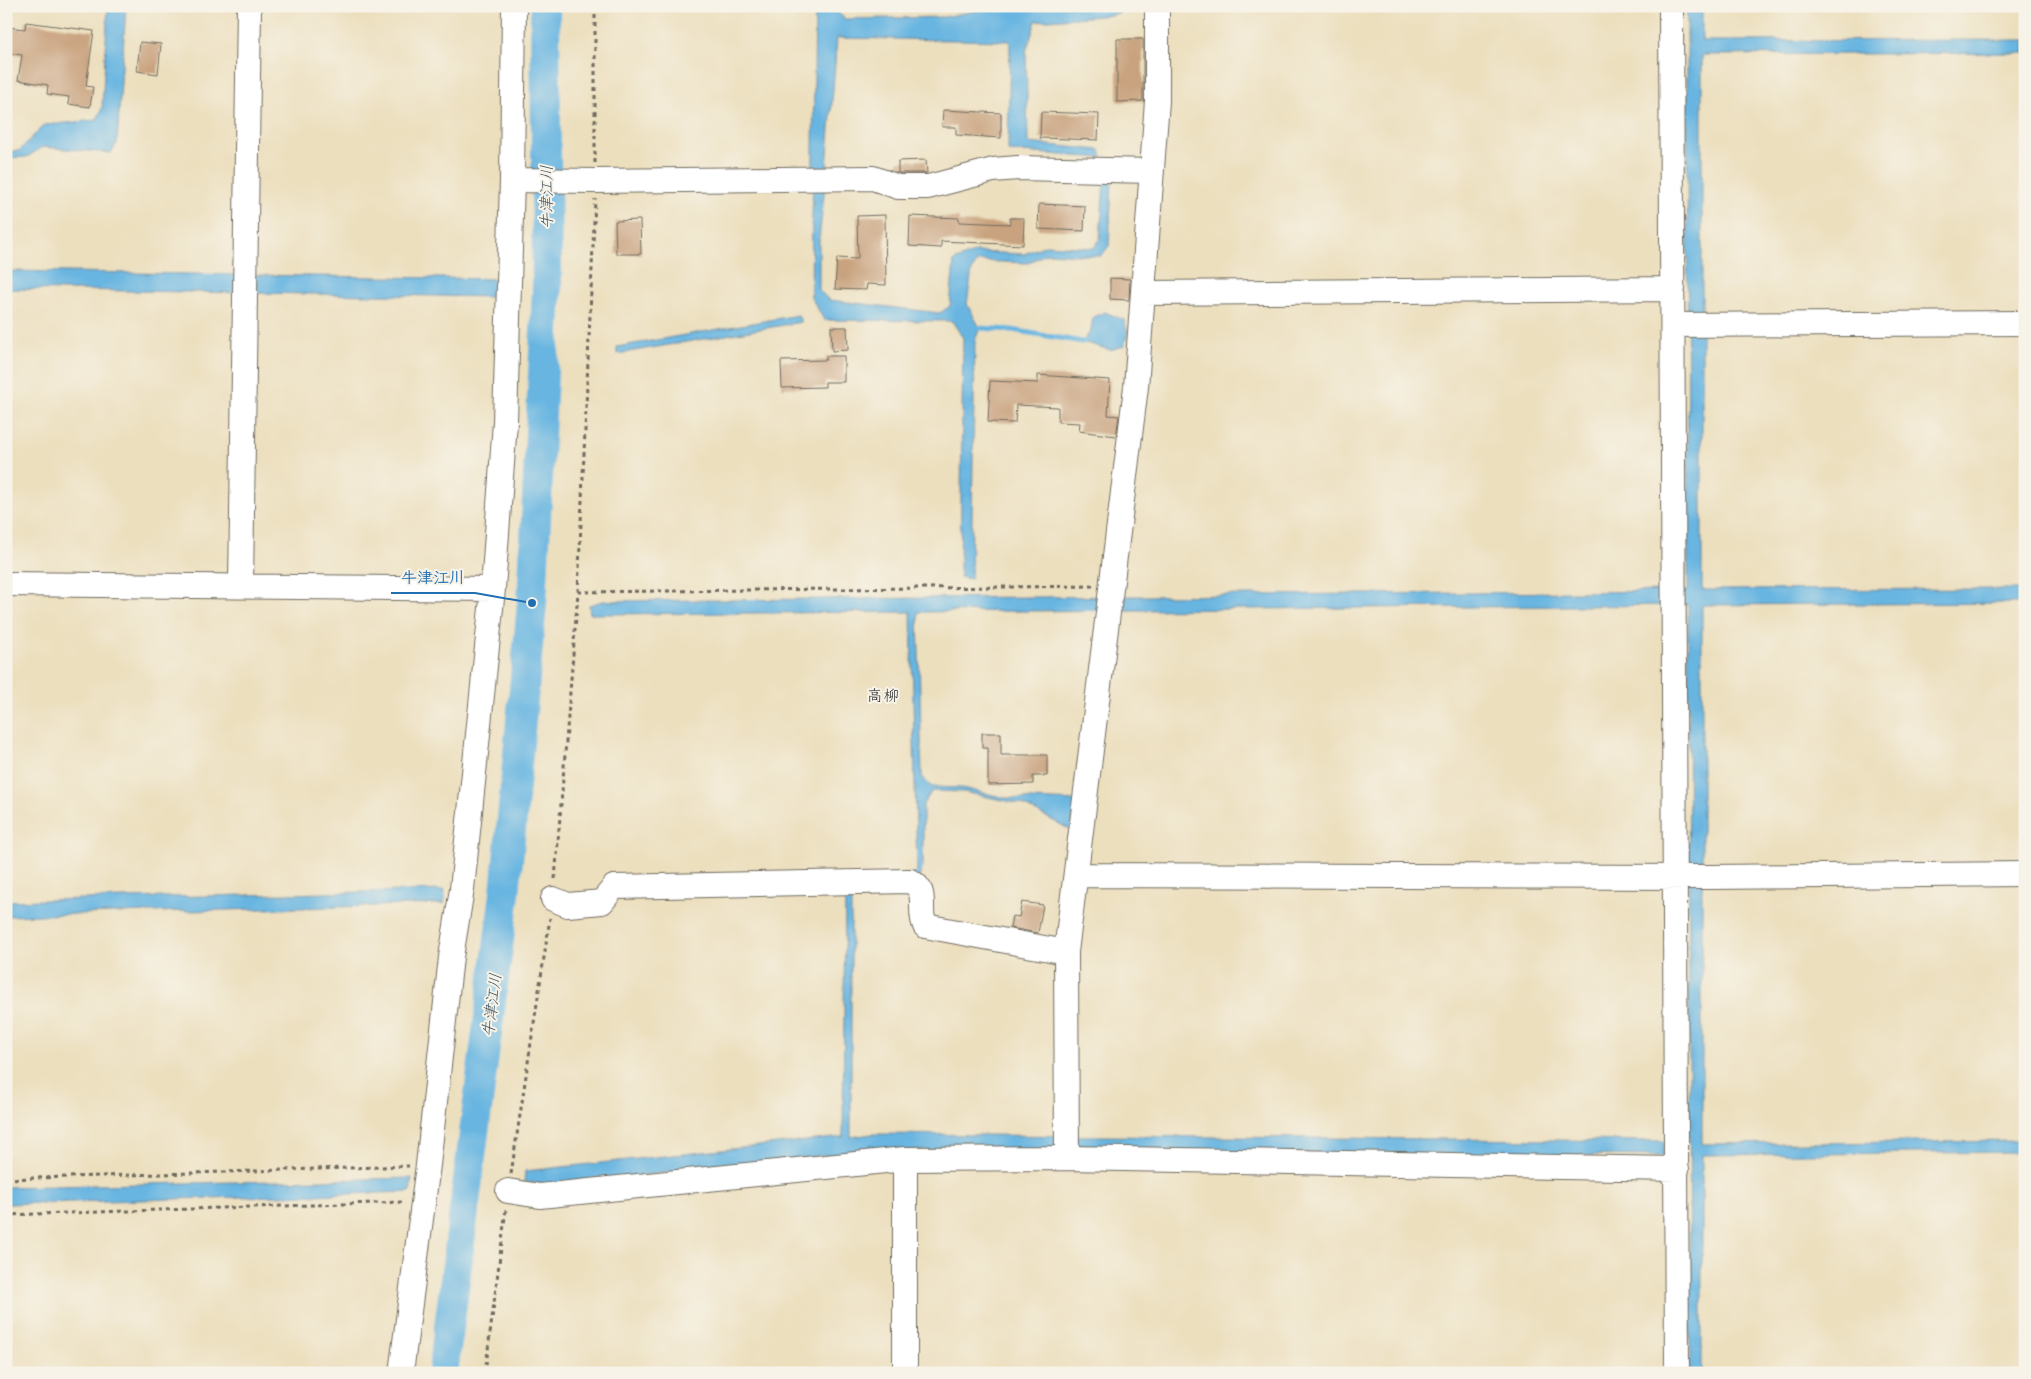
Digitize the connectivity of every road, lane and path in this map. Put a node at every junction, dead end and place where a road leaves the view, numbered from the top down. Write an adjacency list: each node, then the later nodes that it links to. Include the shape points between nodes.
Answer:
1 (249, 6): 14 (street)
2 (514, 6): 7 (street)
3 (595, 6): 8 (path)
4 (1157, 6): 6 (street, via 1157,101)
5 (1672, 6): 9 (street)
6 (1152, 171): 8 (street, via 1018,168 993,170 928,187 898,187 873,178); 10 (street)
7 (512, 180): 8 (street); 15 (street, via 505,422)
8 (595, 181): 16 (path)
9 (1673, 289): 10 (street); 12 (street)
10 (1143, 293): 17 (street, via 1136,387)
11 (2025, 323): 12 (street)
12 (1673, 325): 20 (street)
13 (6, 584): 14 (street)
14 (241, 586): 15 (street)
15 (493, 589): 25 (street, via 462,889 451,957)
16 (578, 592): 17 (path); 21 (path)
17 (1110, 598): 19 (street)
18 (2025, 874): 20 (street)
19 (1076, 875): 20 (street); 22 (street)
20 (1676, 877): 26 (street)
21 (553, 899): 22 (street, via 568,905 602,902 614,887 914,883 921,890 925,926); 28 (path)
22 (1066, 952): 23 (street)
23 (1067, 1158): 24 (street); 26 (street)
24 (905, 1159): 28 (street, via 540,1196); 33 (street)
25 (428, 1165): 27 (path); 29 (street)
26 (1677, 1169): 34 (street)
27 (6, 1179)
28 (508, 1192): 32 (path)
29 (423, 1202): 30 (path); 31 (street)
30 (6, 1215)
31 (401, 1373)
32 (485, 1373)
33 (905, 1373)
34 (1677, 1373)

